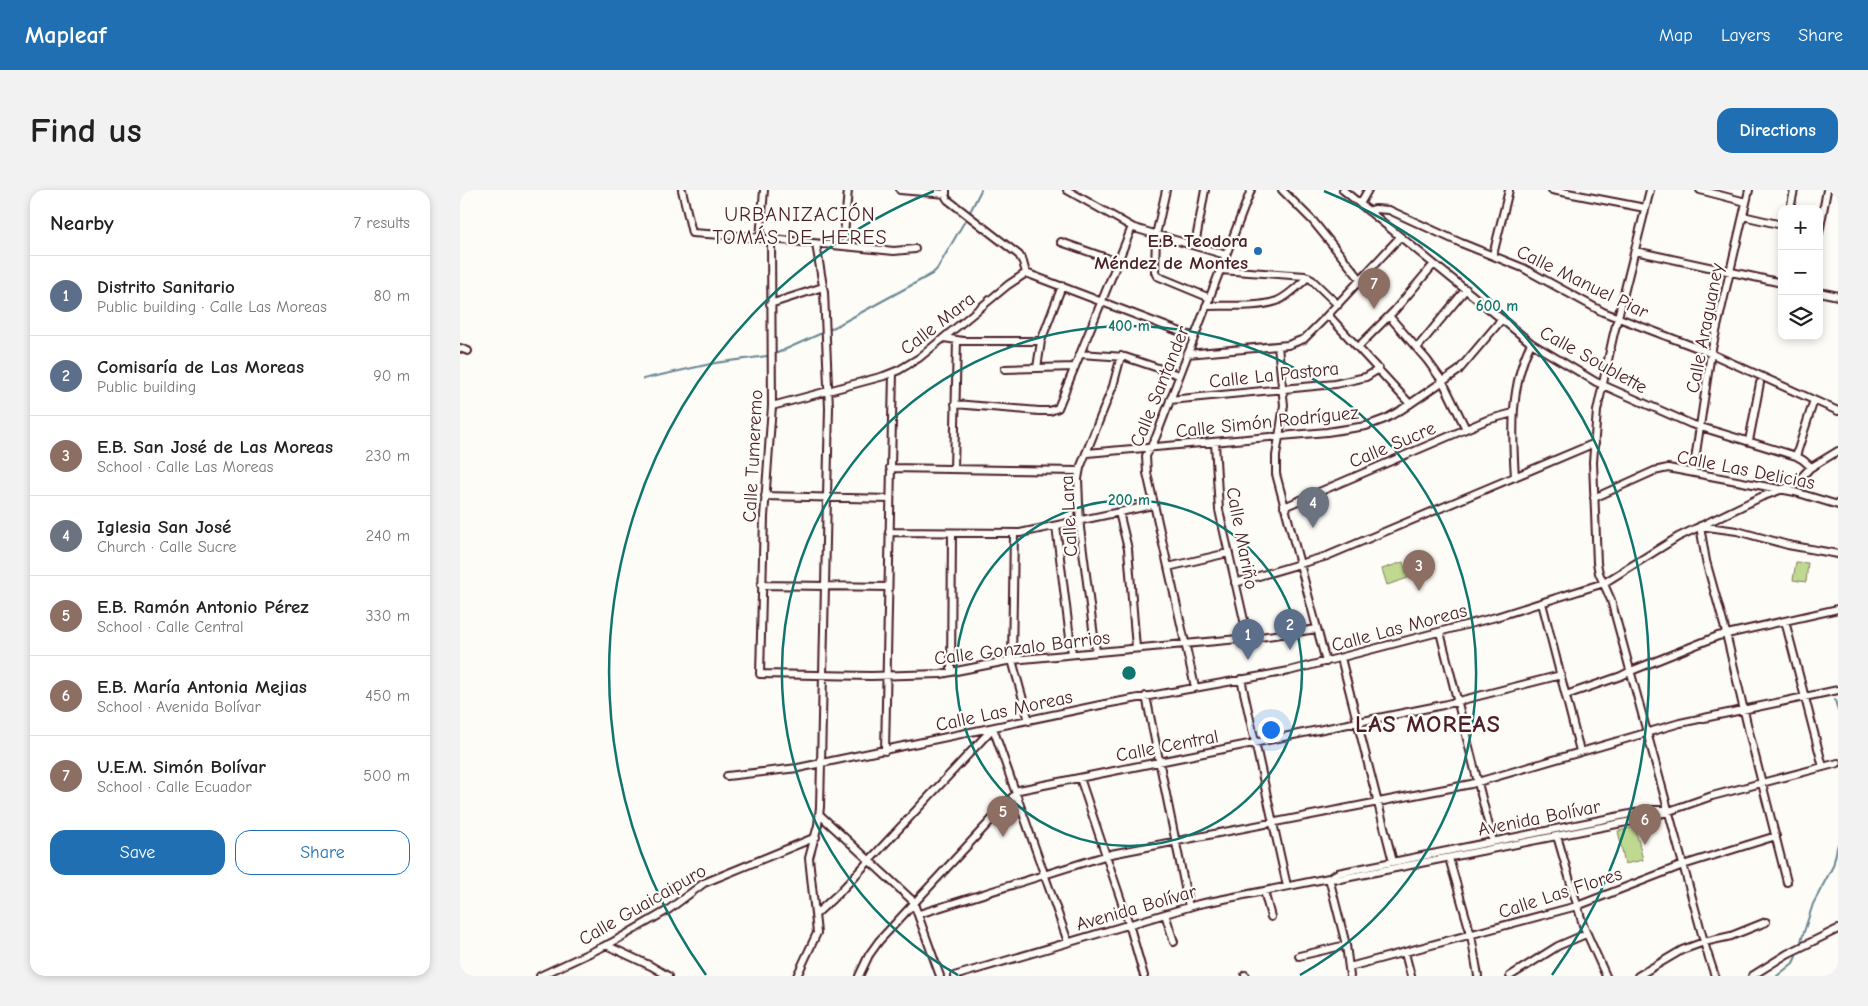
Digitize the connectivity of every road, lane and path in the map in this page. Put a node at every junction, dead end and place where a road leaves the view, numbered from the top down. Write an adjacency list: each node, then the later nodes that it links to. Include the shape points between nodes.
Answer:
1 (682, 190): 31 (street, via 692,234)
2 (764, 190): 31 (street)
3 (848, 190): 35 (street)
4 (900, 190): 19 (street)
5 (1067, 190): 28 (street)
6 (1166, 190): 29 (street)
7 (1205, 190): 36 (street)
8 (1251, 190): 39 (street, Calle Santander)
9 (1282, 190): 47 (street, via 1313,221)
10 (1343, 190): 21 (street, Calle Soublette)
11 (1368, 190): 21 (street)
12 (1509, 190): 40 (street)
13 (1552, 190): 23 (street)
14 (1650, 190): 23 (street)
15 (1700, 190): 20 (street)
16 (1749, 190): 20 (street, Calle Araguaney)
17 (1794, 190): 22 (street)
18 (1828, 190): 25 (street)
19 (946, 192): 45 (street, via 948,200 1018,255)
20 (1746, 202): 26 (street, Calle Araguaney)
21 (1360, 204): 24 (street, Calle Soublette)
22 (1791, 205)
23 (1645, 208): 38 (street)
24 (1368, 211): 30 (street, Calle Soublette); 40 (street, Calle Manuel Piar, via 1389,210)
25 (1823, 214)
26 (1743, 216): 27 (street); 44 (street, Calle Araguaney)
27 (1778, 224)
28 (1132, 227): 29 (street); 41 (street)
29 (1156, 234): 36 (street); 54 (street, via 1156,274)
30 (1400, 237): 42 (street, Calle Soublette); 47 (street)
31 (760, 238): 32 (street)
32 (770, 239): 34 (street); 56 (street, Calle Tumeremo)
33 (1061, 242): 41 (street)
34 (816, 244): 35 (street); 49 (street)
35 (843, 246): 37 (street, via 894,251)
36 (1195, 246): 39 (street)
37 (916, 249)
38 (1635, 251): 44 (street); 61 (street)
39 (1226, 255): 43 (street, Calle Santander)
40 (1493, 255): 61 (street, Calle Manuel Piar)
41 (1118, 262): 55 (street)
42 (1434, 264): 51 (street, Calle Soublette); 60 (street)
43 (1220, 270): 46 (street); 54 (street, Calle Santander)
44 (1730, 271): 48 (street); 73 (street, Calle Araguaney)
45 (1026, 273): 50 (street); 64 (street, Calle Mara)
46 (1308, 277): 57 (street); 58 (street, via 1276,301)
47 (1361, 280): 57 (street)
48 (1778, 282)
49 (823, 286): 56 (street); 87 (street)
50 (1062, 286): 55 (street); 66 (street)
51 (1466, 289): 62 (street, Calle Soublette); 71 (street)
52 (1823, 293): 53 (street)
53 (1838, 296)
54 (1210, 298): 58 (street, Calle Santander)
55 (1102, 301): 63 (street); 74 (street)
56 (770, 304): 92 (street, Calle Tumeremo)
57 (1338, 305): 59 (street)
58 (1206, 306): 63 (street, Calle Santander)
59 (1328, 316): 68 (street, via 1304,339); 69 (street)
60 (1389, 316): 69 (street); 71 (street)
61 (1618, 318): 73 (street, Calle Manuel Piar); 85 (street)
62 (1502, 319): 67 (street, Calle Soublette); 83 (street, Calle Simón Rodríguez, via 1462,367)
63 (1194, 337): 75 (street, Calle Santander)
64 (944, 338): 65 (street); 81 (street, Calle Mara)
65 (956, 340): 66 (street); 90 (street)
66 (1041, 341): 78 (street)
67 (1530, 343): 85 (street, Calle Soublette); 94 (street, via 1522,365)
68 (1278, 346): 75 (street); 86 (street)
69 (1358, 347): 80 (street)
70 (460, 348): 72 (street)
71 (1417, 348): 83 (street)
72 (468, 351)
73 (1712, 353): 89 (street, Calle Manuel Piar); 95 (street, Calle Araguaney)
74 (1080, 354): 76 (street); 77 (street)
75 (1187, 354): 82 (street, Calle Santander)
76 (1120, 356): 82 (street); 103 (street, Calle Lara, via 1113,386)
77 (1075, 367): 78 (street); 90 (street, via 1061,404 1053,410)
78 (1037, 368): 79 (street)
79 (1005, 369)
80 (1379, 369): 86 (street, Calle La Pastora, via 1366,377 1347,382); 91 (street)
81 (893, 373): 87 (street, Calle Mara); 105 (street)
82 (1179, 375): 88 (street, Calle Santander)
83 (1443, 382): 91 (street, Calle Simón Rodríguez); 96 (street)
84 (1760, 383): 98 (street)
85 (1602, 385): 95 (street, Calle Soublette); 100 (street)
86 (1283, 389): 88 (street, Calle La Pastora); 97 (street, via 1283,420)
87 (828, 391): 92 (street, Calle Mara); 113 (street)
88 (1170, 400): 101 (street, Calle Santander)
89 (1814, 400): 93 (street, Calle Manuel Piar); 104 (street)
90 (955, 404): 107 (street)
91 (1410, 404): 97 (street, Calle Simón Rodríguez, via 1366,426)
92 (772, 406): 112 (street, Calle Tumeremo)
93 (1838, 411)
94 (1513, 413): 96 (street, Calle Sucre); 110 (street)
95 (1700, 426): 98 (street, Calle Soublette); 109 (street, Calle Araguaney)
96 (1466, 429): 118 (street, Calle Sucre)
97 (1279, 437): 99 (street, Calle Simón Rodríguez); 118 (street, via 1276,465)
98 (1750, 441): 104 (street, Calle Soublette)
99 (1215, 442): 101 (street, Calle Simón Rodríguez); 126 (street, Calle Mariño, via 1218,502)
100 (1594, 443): 110 (street); 114 (street)
101 (1150, 448): 103 (street, Calle Simón Rodríguez); 116 (street, Calle Santander, via 1145,458)
102 (1838, 452): 106 (street, Calle Las Moreas)
103 (1086, 453): 108 (street, Calle Lara)
104 (1796, 456): 106 (street, Calle Soublette)
105 (890, 468): 107 (street); 115 (street)
106 (1811, 468): 111 (street, Calle Las Moreas, via 1794,485)
107 (954, 469): 108 (street)
108 (1079, 471): 120 (street, Calle Lara)
109 (1692, 473): 111 (street, Calle Las Delicias); 114 (street, Calle Las Delicias, via 1661,469)
110 (1515, 477): 128 (street)
111 (1782, 490): 117 (street, Calle Las Delicias); 122 (street, Calle Las Moreas)
112 (764, 496): 113 (street); 132 (street, Calle Tumeremo)
113 (827, 498): 115 (street); 133 (street)
114 (1594, 498): 131 (street, via 1598,569)
115 (890, 499): 123 (street)
116 (1153, 505): 119 (street); 129 (street, Calle Santander)
117 (1838, 505)
118 (1284, 506): 128 (street)
119 (1119, 512): 120 (street); 143 (street, via 1128,549)
120 (1080, 521): 121 (street); 144 (street, Calle Lara)
121 (1056, 526): 125 (street); 145 (street)
122 (1700, 526): 127 (street); 131 (street, Calle Las Moreas, via 1678,536); 140 (street, via 1706,562)
123 (890, 532): 124 (street); 134 (street)
124 (952, 533): 125 (street); 150 (street)
125 (1014, 533): 147 (street)
126 (1228, 553): 129 (street); 130 (street, Calle Mariño)
127 (1838, 554)
128 (1300, 566): 130 (street); 138 (street)
129 (1168, 567): 142 (street, Calle Santander)
130 (1235, 583): 141 (street, Calle Mariño)
131 (1604, 583): 135 (street, Calle Las Moreas); 149 (street)
132 (761, 585): 133 (street); 151 (street, Calle Tumeremo)
133 (825, 586): 134 (street); 152 (street)
134 (888, 586): 154 (street)
135 (1542, 603): 139 (street, Calle Las Moreas); 153 (street)
136 (1838, 609): 137 (street)
137 (1785, 621): 140 (street); 160 (street)
138 (1317, 629): 141 (street, Calle Gonzalo Barrios); 148 (street)
139 (1440, 632): 146 (street, Calle Las Moreas); 161 (street)
140 (1726, 634): 149 (street); 162 (street)
141 (1248, 638): 142 (street, Calle Gonzalo Barrios)
142 (1186, 643): 143 (street, Calle Gonzalo Barrios); 156 (street, Calle Santander)
143 (1136, 648): 144 (street, Calle Gonzalo Barrios)
144 (1096, 652): 145 (street, Calle Gonzalo Barrios)
145 (1072, 654): 147 (street, Calle Gonzalo Barrios)
146 (1341, 658): 148 (street, Calle Las Moreas); 164 (street)
147 (1012, 660): 150 (street, Calle Gonzalo Barrios); 163 (street)
148 (1326, 662): 155 (street, Calle Las Moreas)
149 (1631, 671): 158 (street); 166 (street)
150 (951, 672): 154 (street, Calle Gonzalo Barrios)
151 (760, 674): 152 (street, Calle Gonzalo Barrios)
152 (822, 675): 154 (street, Calle Gonzalo Barrios); 171 (street)
153 (1561, 675): 158 (street); 161 (street, Calle Central)
154 (886, 676): 168 (street)
155 (1241, 679): 156 (street, Calle Las Moreas); 167 (street)
156 (1195, 687): 159 (street, Calle Las Moreas)
157 (1838, 690): 160 (street)
158 (1566, 695): 169 (street)
159 (1146, 696): 163 (street, Calle Las Moreas); 170 (street)
160 (1805, 697): 162 (street); 173 (street)
161 (1457, 702): 164 (street, Calle Central); 176 (street)
162 (1743, 710): 166 (street); 177 (street)
163 (1029, 721): 165 (street, Calle Las Moreas)
164 (1358, 723): 167 (street, Calle Central); 179 (street)
165 (993, 728): 168 (street, Calle Las Moreas); 178 (street); 190 (street)
166 (1648, 732): 169 (street); 180 (street)
167 (1256, 743): 170 (street, Calle Central); 182 (street)
168 (885, 751): 171 (street, Calle Las Moreas)
169 (1580, 752): 176 (street)
170 (1158, 762): 175 (street, Calle Central); 186 (street)
171 (820, 764): 174 (street, Calle Las Moreas); 181 (street)
172 (1838, 764): 173 (street, Avenida Bolívar)
173 (1823, 767): 177 (street, Avenida Bolívar)
174 (726, 776)
175 (1080, 778): 178 (street, Calle Central); 188 (street)
176 (1478, 782): 179 (street); 187 (street)
177 (1761, 783): 180 (street, Avenida Bolívar); 184 (street)
178 (1015, 794): 193 (street); 198 (street, Calle Central)
179 (1378, 802): 182 (street); 191 (street)
180 (1668, 810): 183 (street, Avenida Bolívar, via 1652,817); 187 (street, Avenida Bolívar, via 1650,810); 192 (street)
181 (819, 814): 185 (street); 190 (street)
182 (1274, 823): 186 (street); 196 (street)
183 (1557, 836): 189 (street, Avenida Bolívar); 199 (street)
184 (1776, 836): 192 (street, Calle Las Flores); 195 (street)
185 (816, 838): 201 (street, via 810,861); 213 (street, Calle Guaicaipuro, via 704,883 668,910)
186 (1174, 841): 188 (street); 200 (street)
187 (1493, 842): 191 (street, Avenida Bolívar)
188 (1105, 855): 193 (street); 206 (street)
189 (1449, 858): 194 (street, Avenida Bolívar, via 1340,879); 209 (street)
190 (869, 860): 198 (street); 201 (street)
191 (1393, 862): 194 (street, Avenida Bolívar, via 1338,873)
192 (1683, 865): 199 (street, Calle Las Flores); 212 (street)
193 (1044, 875): 202 (street); 210 (street)
194 (1329, 878): 196 (street, Avenida Bolívar); 214 (street)
195 (1787, 882)
196 (1287, 886): 197 (street, Avenida Bolívar)
197 (1264, 891): 200 (street, Avenida Bolívar); 204 (street)
198 (914, 902): 202 (street); 221 (street, Calle Central, via 873,948)
199 (1577, 906): 208 (street); 209 (street, Calle Las Flores)
200 (1189, 907): 203 (street, Avenida Bolívar)
201 (816, 914): 220 (street, via 815,938)
202 (919, 914): 222 (street)
203 (1165, 914): 206 (street, Avenida Bolívar); 211 (street)
204 (1271, 917)
205 (1766, 922): 212 (street, via 1731,936)
206 (1129, 924): 210 (street, Avenida Bolívar); 224 (street)
207 (1838, 929): 232 (street, via 1787,954)
208 (1586, 934): 228 (street, via 1558,946); 229 (street)
209 (1471, 935): 215 (street, Calle Las Flores); 227 (street)
210 (1068, 942): 223 (street, Avenida Bolívar)
211 (1174, 942)
212 (1704, 942): 230 (street, via 1674,953); 231 (street)
213 (606, 945): 218 (street, Calle Guaicaipuro); 219 (street)
214 (1346, 945): 216 (street); 217 (street)
215 (1405, 953): 217 (street, Calle Las Flores); 226 (street)
216 (1299, 956)
217 (1349, 967): 225 (street)
218 (540, 976)
219 (668, 976)
220 (797, 976)
221 (859, 976)
222 (940, 976)
223 (954, 976)
224 (1144, 976)
225 (1350, 976)
226 (1411, 976)
227 (1478, 976)
228 (1510, 976)
229 (1606, 976)
230 (1638, 976)
231 (1716, 976)
232 (1752, 976)

